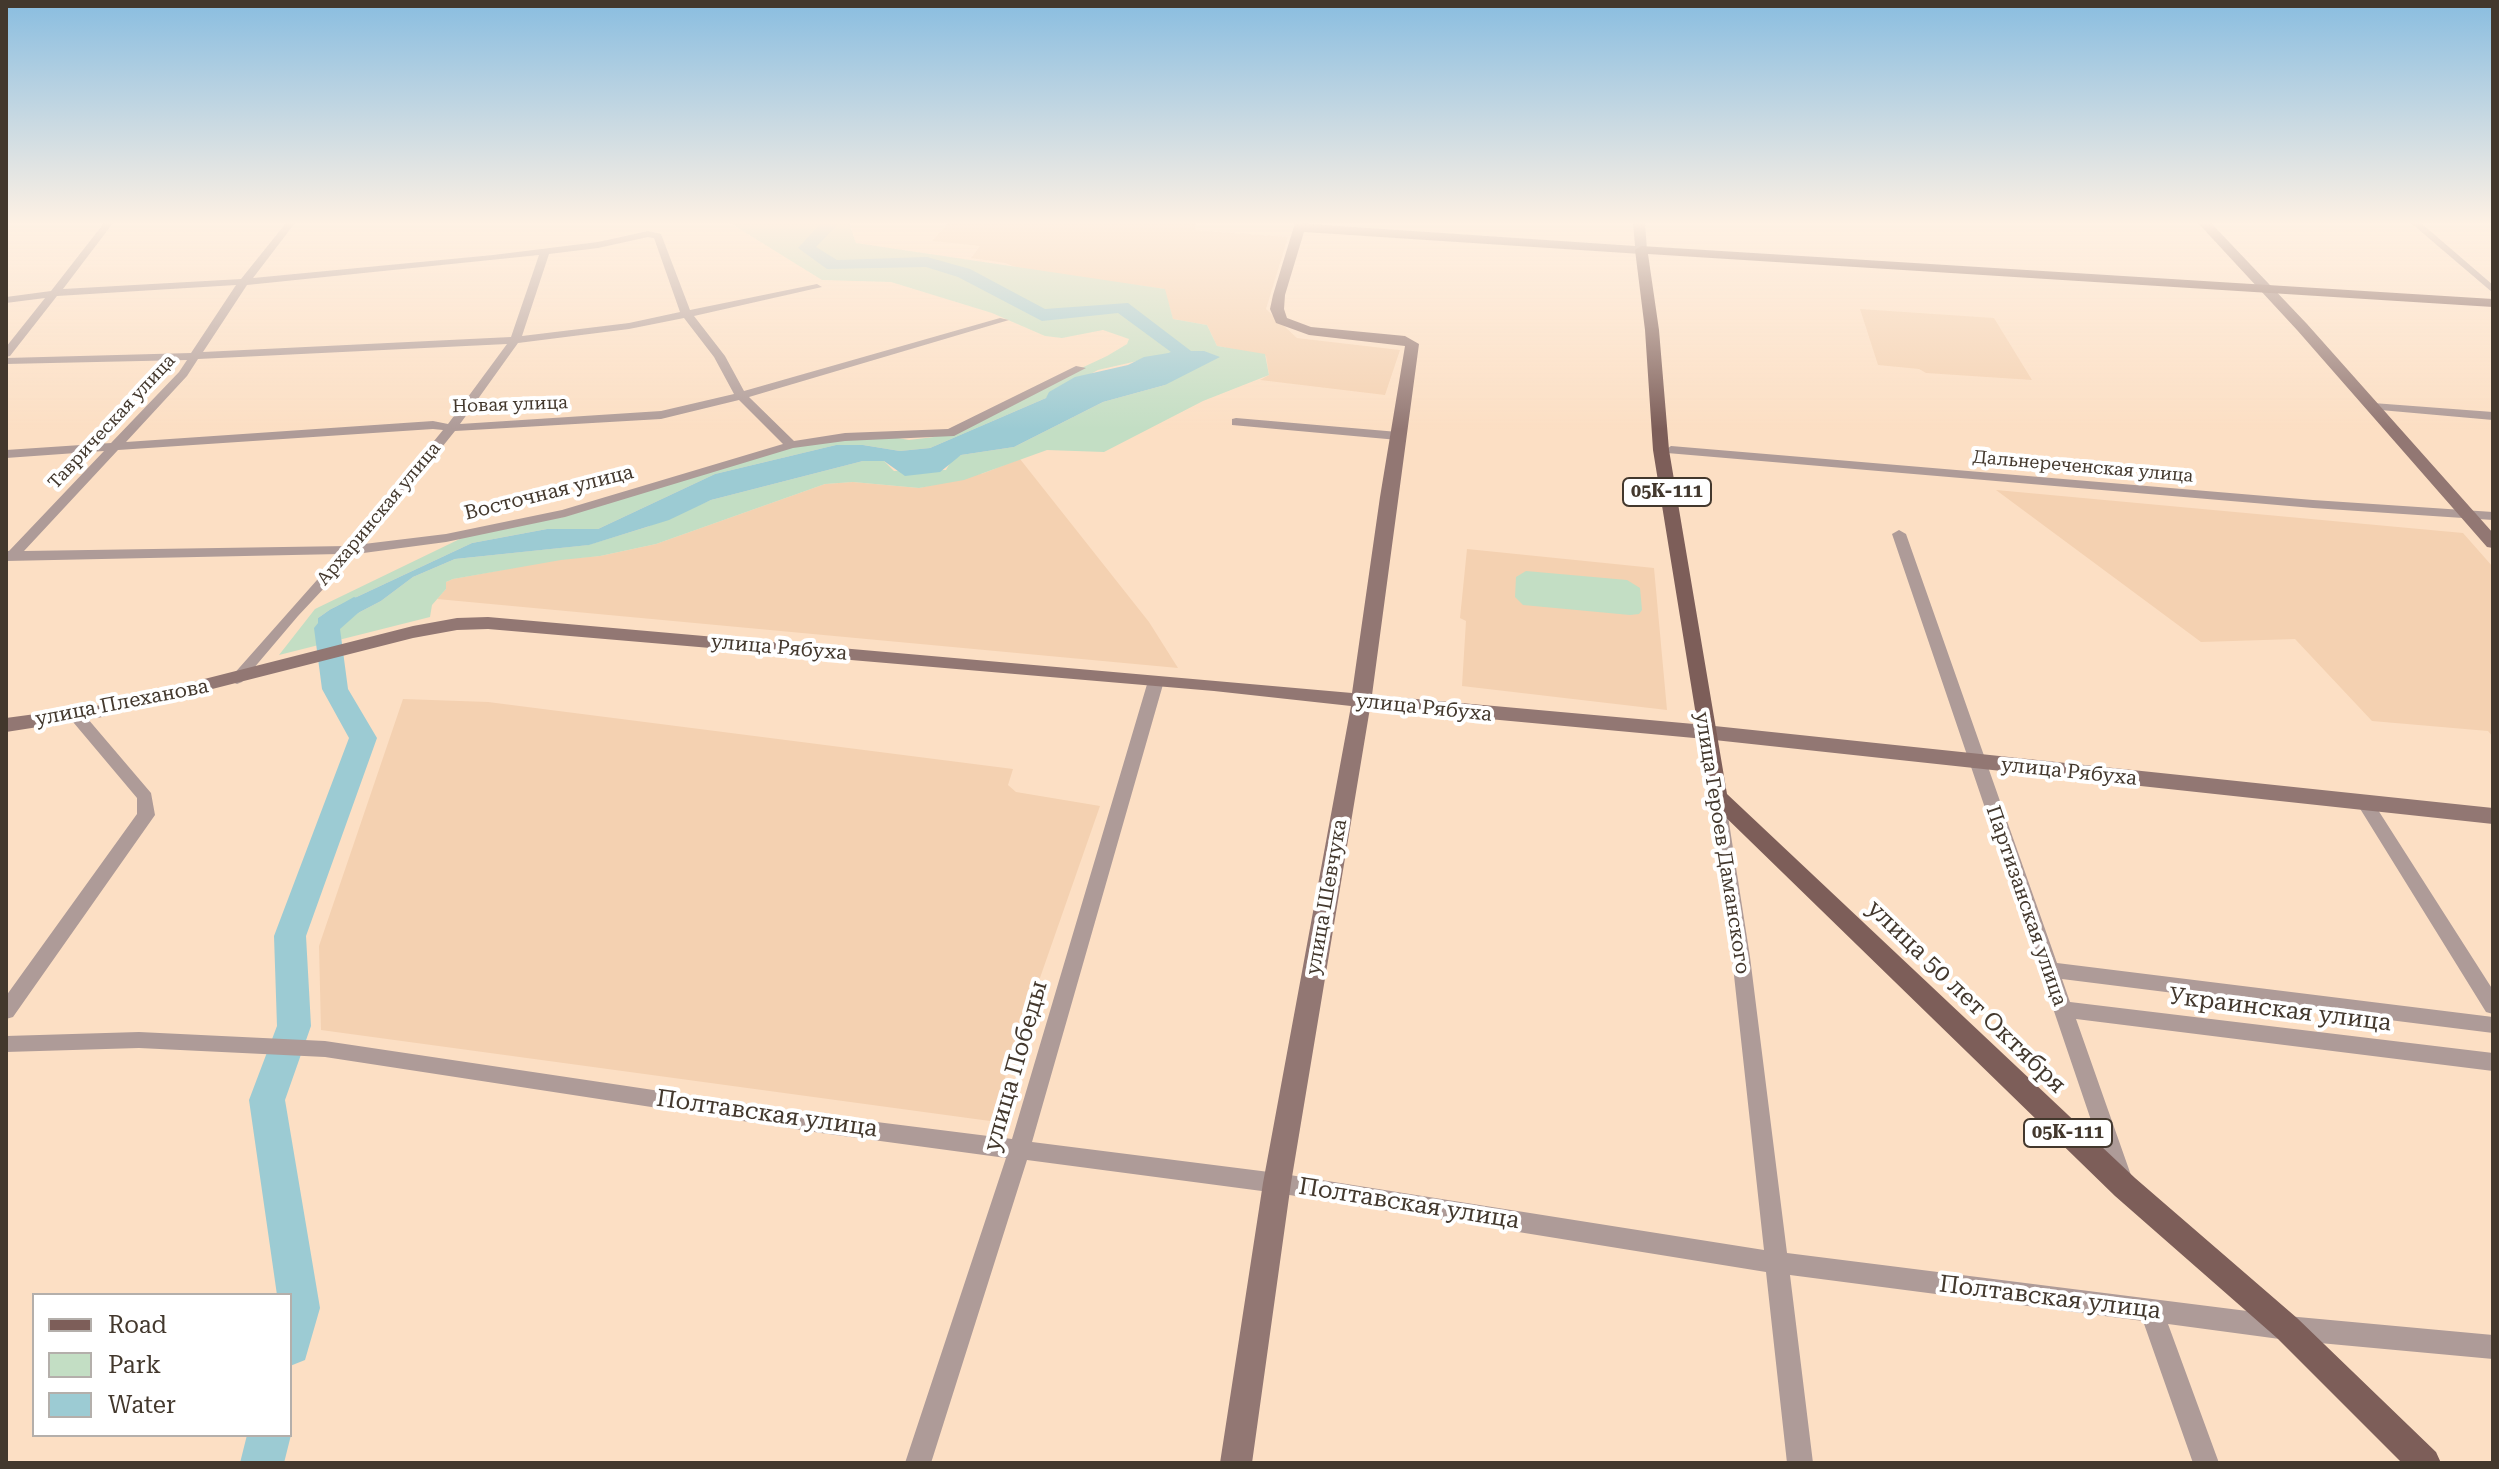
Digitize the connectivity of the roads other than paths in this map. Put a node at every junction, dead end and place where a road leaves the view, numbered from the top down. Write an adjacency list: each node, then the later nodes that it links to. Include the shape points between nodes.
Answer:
1 (55, 292): 11 (street)
2 (73, 292): 11 (street)
3 (239, 292): 18 (street, Таврическая улица)
4 (532, 292): 16 (street, Архаринская улица)
5 (678, 292): 14 (street)
6 (794, 292): 14 (street)
7 (1280, 292): 26 (main road, улица Шевчука, via 1281,320 1309,331 1412,344)
8 (1647, 292): 43 (main road, улица Героев Даманского / 05К-111, via 1661,450)
9 (2268, 292): 22 (main road)
10 (2307, 292): 13 (main road)
11 (52, 296): 12 (street); 17 (street)
12 (6, 300)
13 (2493, 303)
14 (686, 313): 16 (street, via 605,330); 21 (street)
15 (1004, 320): 21 (street, Новая улица)
16 (515, 340): 18 (street); 25 (street, Архаринская улица)
17 (6, 354)
18 (195, 356): 19 (street); 28 (street, Таврическая улица)
19 (6, 361)
20 (1080, 368): 27 (street, Восточная улица, via 950,433)
21 (741, 396): 25 (street, Новая улица, via 647,416); 27 (street)
22 (2373, 407): 23 (street); 31 (main road)
23 (2493, 416)
24 (1236, 422): 26 (street)
25 (451, 428): 28 (street, Новая улица, via 433,425); 35 (street, Архаринская улица)
26 (1398, 436): 40 (main road, улица Шевчука)
27 (791, 445): 35 (street, Восточная улица, via 546,518)
28 (113, 448): 30 (street, Новая улица); 36 (street, Таврическая улица)
29 (1671, 450): 31 (street, Дальнереченская улица)
30 (6, 454)
31 (2468, 514): 32 (street, Дальнереченская улица); 34 (main road)
32 (2493, 516)
33 (1899, 534): 44 (street, Партизанская улица)
34 (2493, 543)
35 (352, 550): 36 (street, Восточная улица); 38 (street, Архаринская улица)
36 (8, 557)
37 (280, 668): 38 (main road, улица Плеханова); 39 (main road, улица Рябуха, via 435,628 488,623)
38 (237, 679): 41 (main road, улица Плеханова)
39 (1156, 681): 40 (main road, улица Рябуха); 55 (street, улица Победы)
40 (1361, 702): 43 (main road, улица Рябуха); 56 (main road, улица Шевчука)
41 (76, 716): 42 (main road, улица Плеханова); 51 (street, via 145,797 146,815)
42 (6, 725)
43 (1705, 732): 44 (main road, улица Рябуха); 45 (main road, улица Героев Даманского / 05К-111)
44 (1977, 762): 46 (main road, улица Рябуха); 48 (street, Партизанская улица)
45 (1717, 797): 57 (main road, улица 50 лет Октября / 05К-111); 58 (street, улица Героев Даманского)
46 (2365, 803): 47 (main road, улица Рябуха); 49 (street)
47 (2493, 816)
48 (2048, 970): 50 (street, Партизанская улица); 52 (street)
49 (2493, 1006)
50 (2062, 1009): 54 (street, Украинская улица); 57 (street, Партизанская улица)
51 (6, 1011)
52 (2493, 1025)
53 (6, 1044): 55 (street, Полтавская улица, via 139,1040 325,1049 821,1124)
54 (2493, 1062)
55 (1020, 1148): 56 (street, Полтавская улица); 62 (street, улица Победы)
56 (1277, 1183): 58 (street, Полтавская улица); 63 (main road, улица Шевчука)
57 (2125, 1187): 60 (main road, улица 50 лет Октября / 05К-111)
58 (1778, 1263): 59 (street, Полтавская улица); 64 (street, улица Героев Даманского)
59 (2152, 1312): 60 (street, Полтавская улица); 65 (street)
60 (2287, 1328): 61 (street, Полтавская улица); 66 (main road, улица 50 лет Октября / 05К-111)
61 (2493, 1347)
62 (918, 1463)
63 (1236, 1463)
64 (1800, 1463)
65 (2206, 1463)
66 (2425, 1463)

